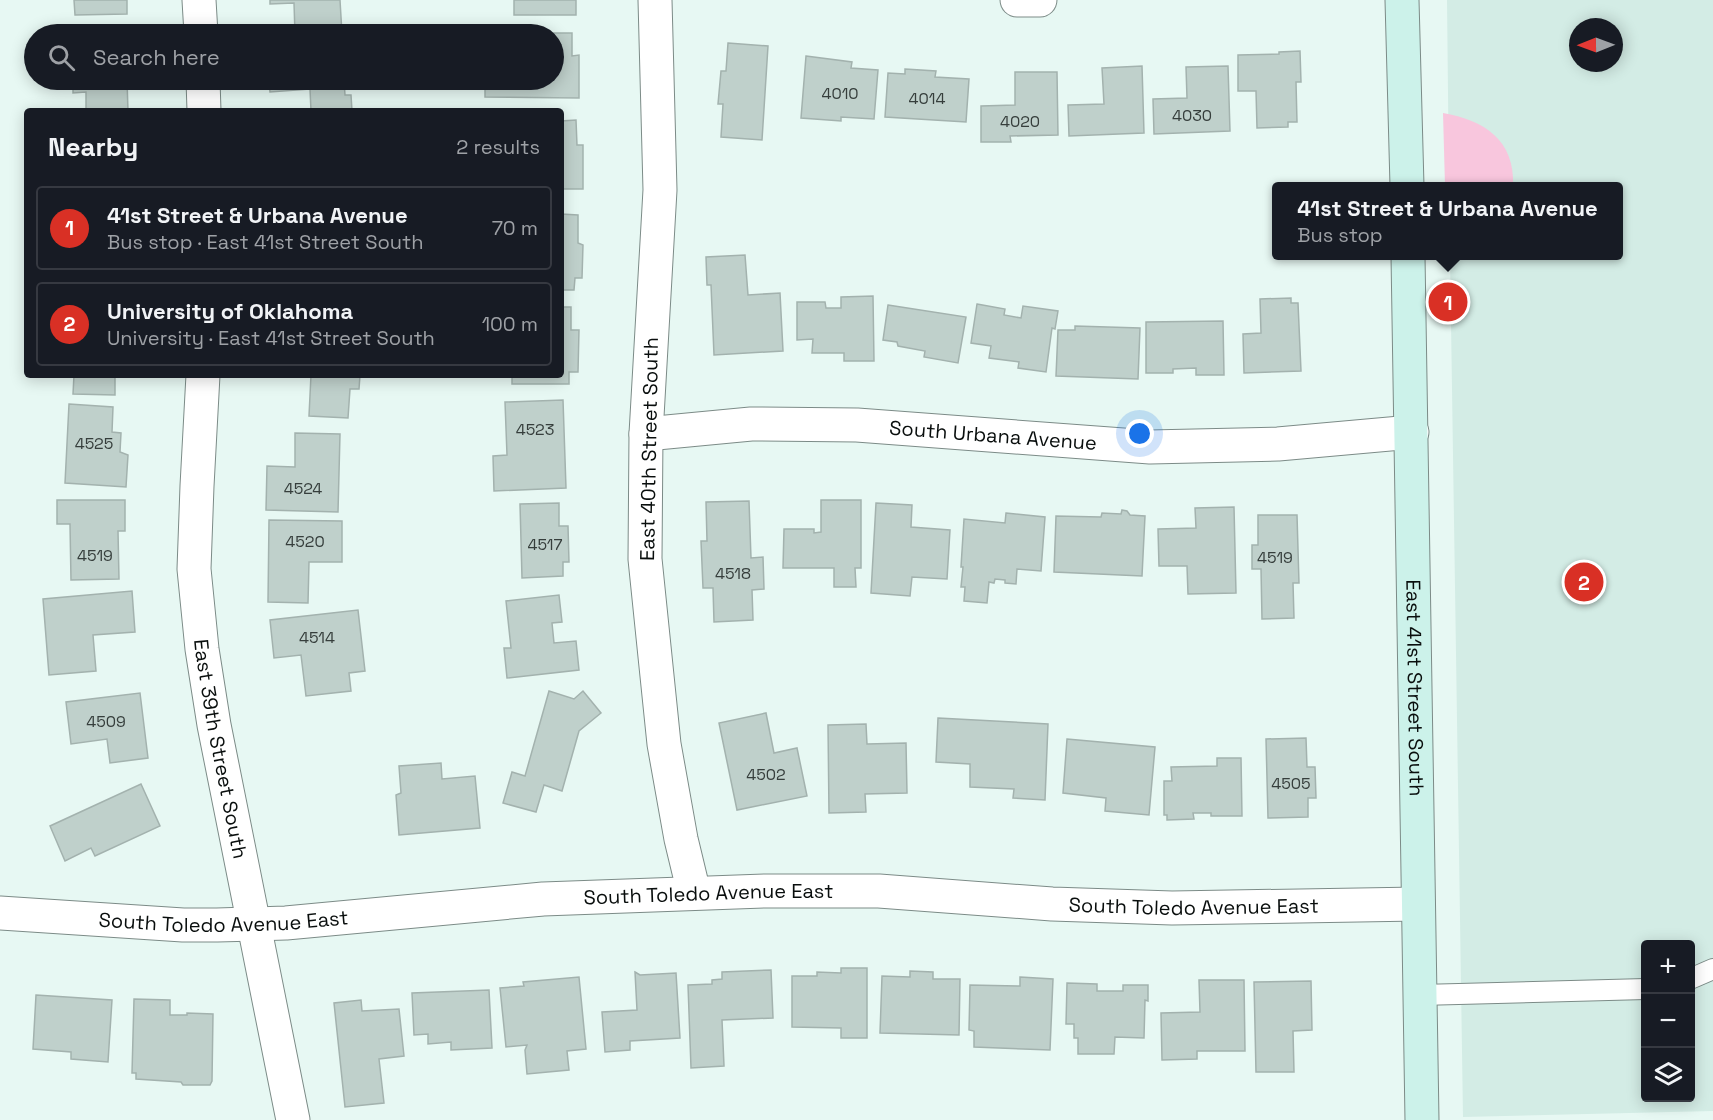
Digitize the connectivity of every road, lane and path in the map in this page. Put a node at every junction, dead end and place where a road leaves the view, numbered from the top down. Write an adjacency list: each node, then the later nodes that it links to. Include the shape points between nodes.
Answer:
1 (199, 0): 6 (street)
2 (655, 0): 13 (street, East 40th Street South, via 660,190)
3 (1017, 0): 4 (street)
4 (1041, 0)
5 (1402, 0): 9 (main road)
6 (200, 24)
7 (203, 90): 8 (street)
8 (204, 108)
9 (1407, 182)
10 (1408, 260): 12 (main road, East 41st Street South)
11 (203, 378): 17 (street, East 39th Street South, via 194,569 214,725)
12 (1412, 432): 13 (street, South Urbana Avenue, via 1278,444 1150,447 857,425 751,424); 15 (main road, East 41st Street South)
13 (646, 434): 14 (street, East 40th Street South, via 648,594 664,744)
14 (694, 893): 15 (street, South Toledo Avenue East, via 879,891 1172,908); 17 (street, South Toledo Avenue East, via 543,899)
15 (1418, 904): 21 (main road, East 41st Street South)
16 (0, 913): 17 (street, South Toledo Avenue East, via 183,925)
17 (254, 924): 22 (street, East 39th Street South)
18 (1713, 969): 19 (lane)
19 (1695, 977)
20 (1641, 989): 21 (lane)
21 (1419, 995): 23 (main road, East 41st Street South)
22 (293, 1120)
23 (1422, 1120)

